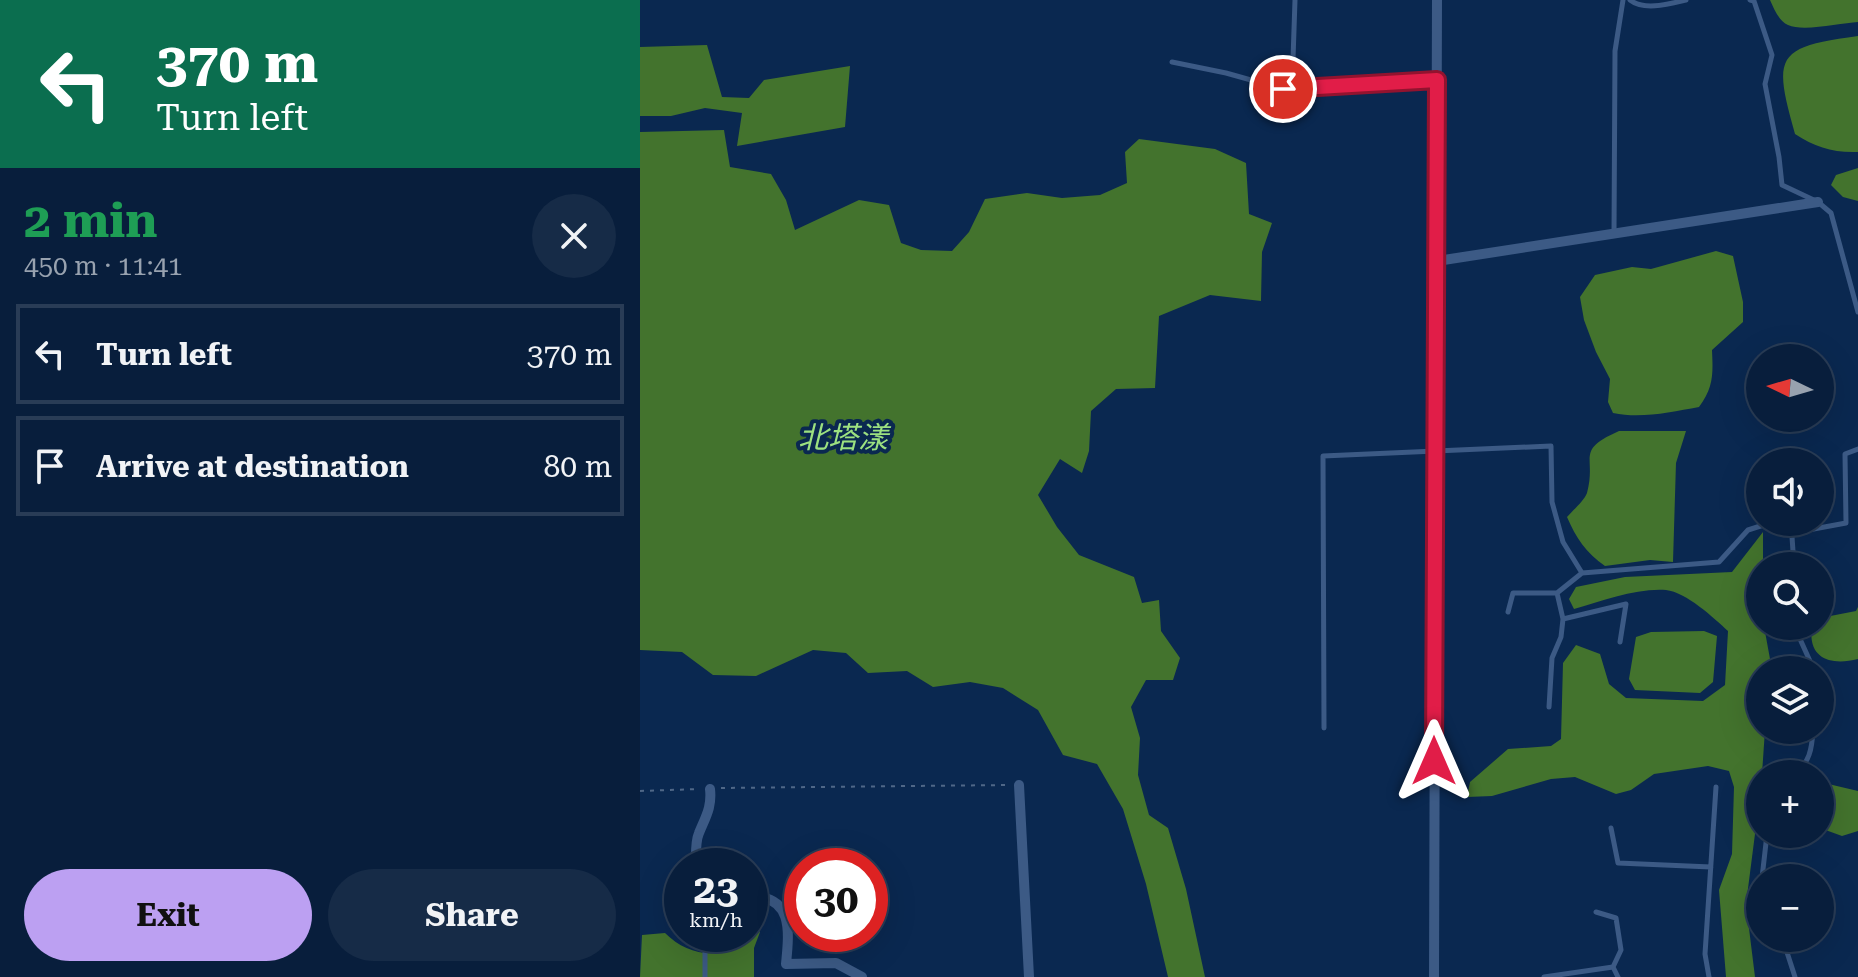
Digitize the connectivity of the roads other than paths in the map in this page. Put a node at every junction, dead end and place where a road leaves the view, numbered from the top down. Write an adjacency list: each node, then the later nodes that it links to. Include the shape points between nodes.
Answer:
1 (1295, 0): 9 (lane)
2 (1437, 0): 8 (street)
3 (1623, 0): 11 (lane, via 1615,51)
4 (1630, 0): 5 (lane, via 1662,6)
5 (1686, 0)
6 (1753, 0): 10 (lane, via 1772,55 1765,84 1782,185)
7 (1172, 62): 9 (lane)
8 (1437, 80): 9 (lane); 12 (street)
9 (1292, 89)
10 (1818, 202): 11 (street); 13 (lane, via 1831,213)
11 (1614, 234): 12 (street)
12 (1437, 261): 15 (street)
13 (1858, 312)
14 (1858, 449): 16 (lane, via 1845,454 1846,523)
15 (1435, 451): 18 (lane, via 1551,446 1552,502 1563,542); 24 (lane, via 1323,456); 39 (street)
16 (1834, 525)
17 (1746, 532): 18 (lane, via 1719,562)
18 (1582, 573): 19 (lane)
19 (1557, 593): 20 (lane, via 1513,593); 21 (lane)
20 (1508, 612)
21 (1563, 619): 22 (lane, via 1626,604); 23 (lane, via 1552,658)
22 (1620, 642)
23 (1549, 707)
24 (1324, 728)
25 (1019, 785): 38 (street)
26 (1716, 787): 30 (lane)
27 (710, 789): 29 (street)
28 (1611, 828): 30 (lane, via 1618,863)
29 (697, 848)
30 (1711, 867): 42 (lane, via 1705,954)
31 (768, 899): 37 (street, via 787,918 786,964 836,963)
32 (1596, 912): 35 (lane, via 1616,918 1621,950)
33 (705, 952): 36 (lane)
34 (1787, 952): 43 (lane)
35 (1613, 967): 40 (lane); 41 (lane)
36 (705, 977)
37 (862, 977)
38 (1029, 977)
39 (1434, 977)
40 (1544, 977)
41 (1618, 977)
42 (1709, 977)
43 (1795, 977)

